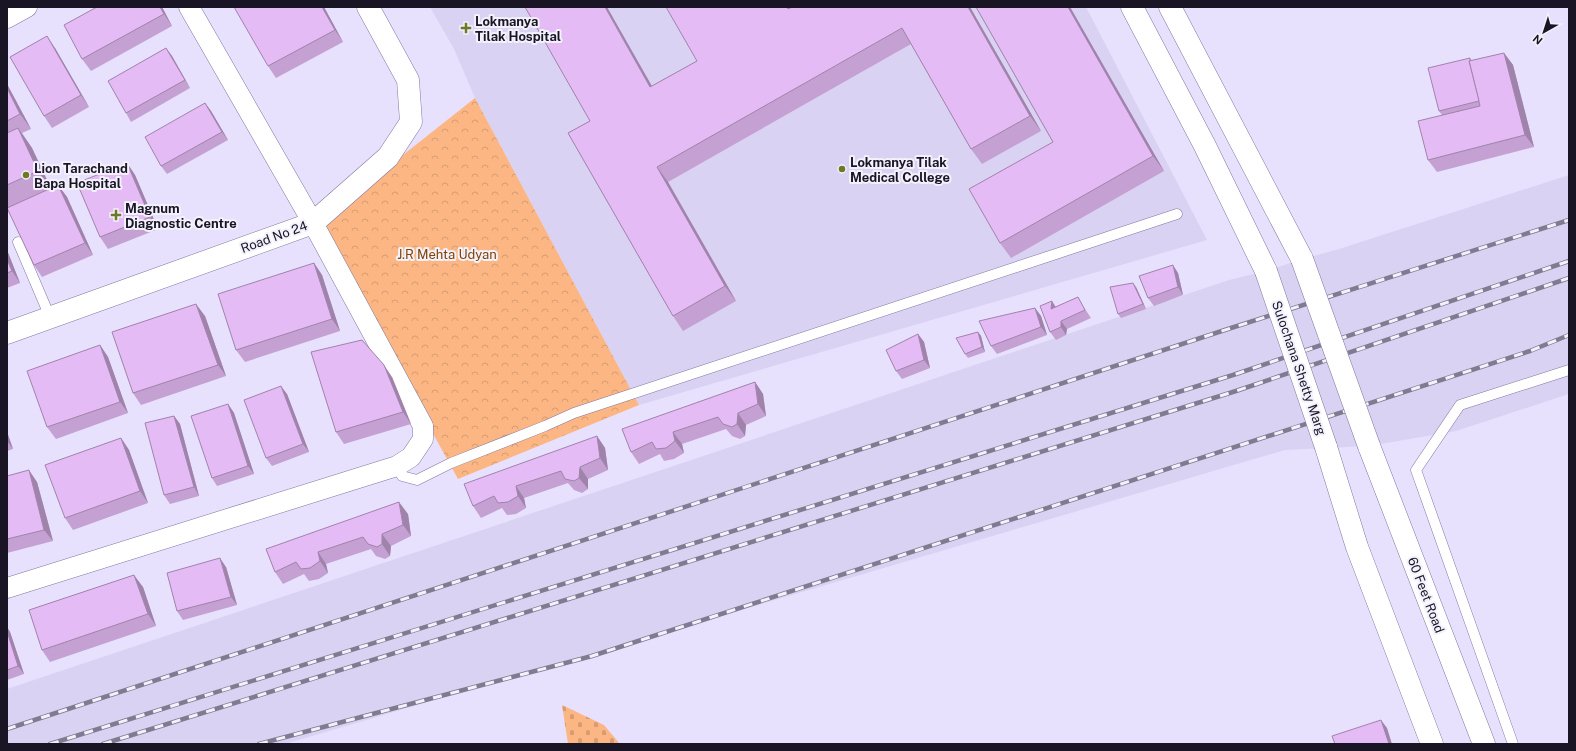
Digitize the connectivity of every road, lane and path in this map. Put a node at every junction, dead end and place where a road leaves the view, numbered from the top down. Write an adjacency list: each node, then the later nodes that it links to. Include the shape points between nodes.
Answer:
1 (27, 7): 6 (street)
2 (189, 7): 8 (street)
3 (368, 7): 8 (main road, Road No 24, via 408,80 411,122 388,157)
4 (1132, 7): 15 (main road, Sulochana Shetty Marg, bridge, via 1205,146 1266,271 1357,547)
5 (1170, 7): 16 (main road, 60 Feet Road, bridge, via 1302,259 1369,446)
6 (7, 18)
7 (1177, 214): 13 (lane, via 574,413 451,463 417,480 402,476)
8 (313, 223): 10 (main road, Road No 24); 13 (street, via 423,426 423,439 411,457)
9 (18, 242): 10 (lane)
10 (50, 318): 11 (main road, Road No 24)
11 (7, 333)
12 (1569, 370): 17 (lane, via 1460,405 1416,470)
13 (397, 466): 14 (street)
14 (7, 588)
15 (1432, 744)
16 (1484, 744)
17 (1513, 744)

